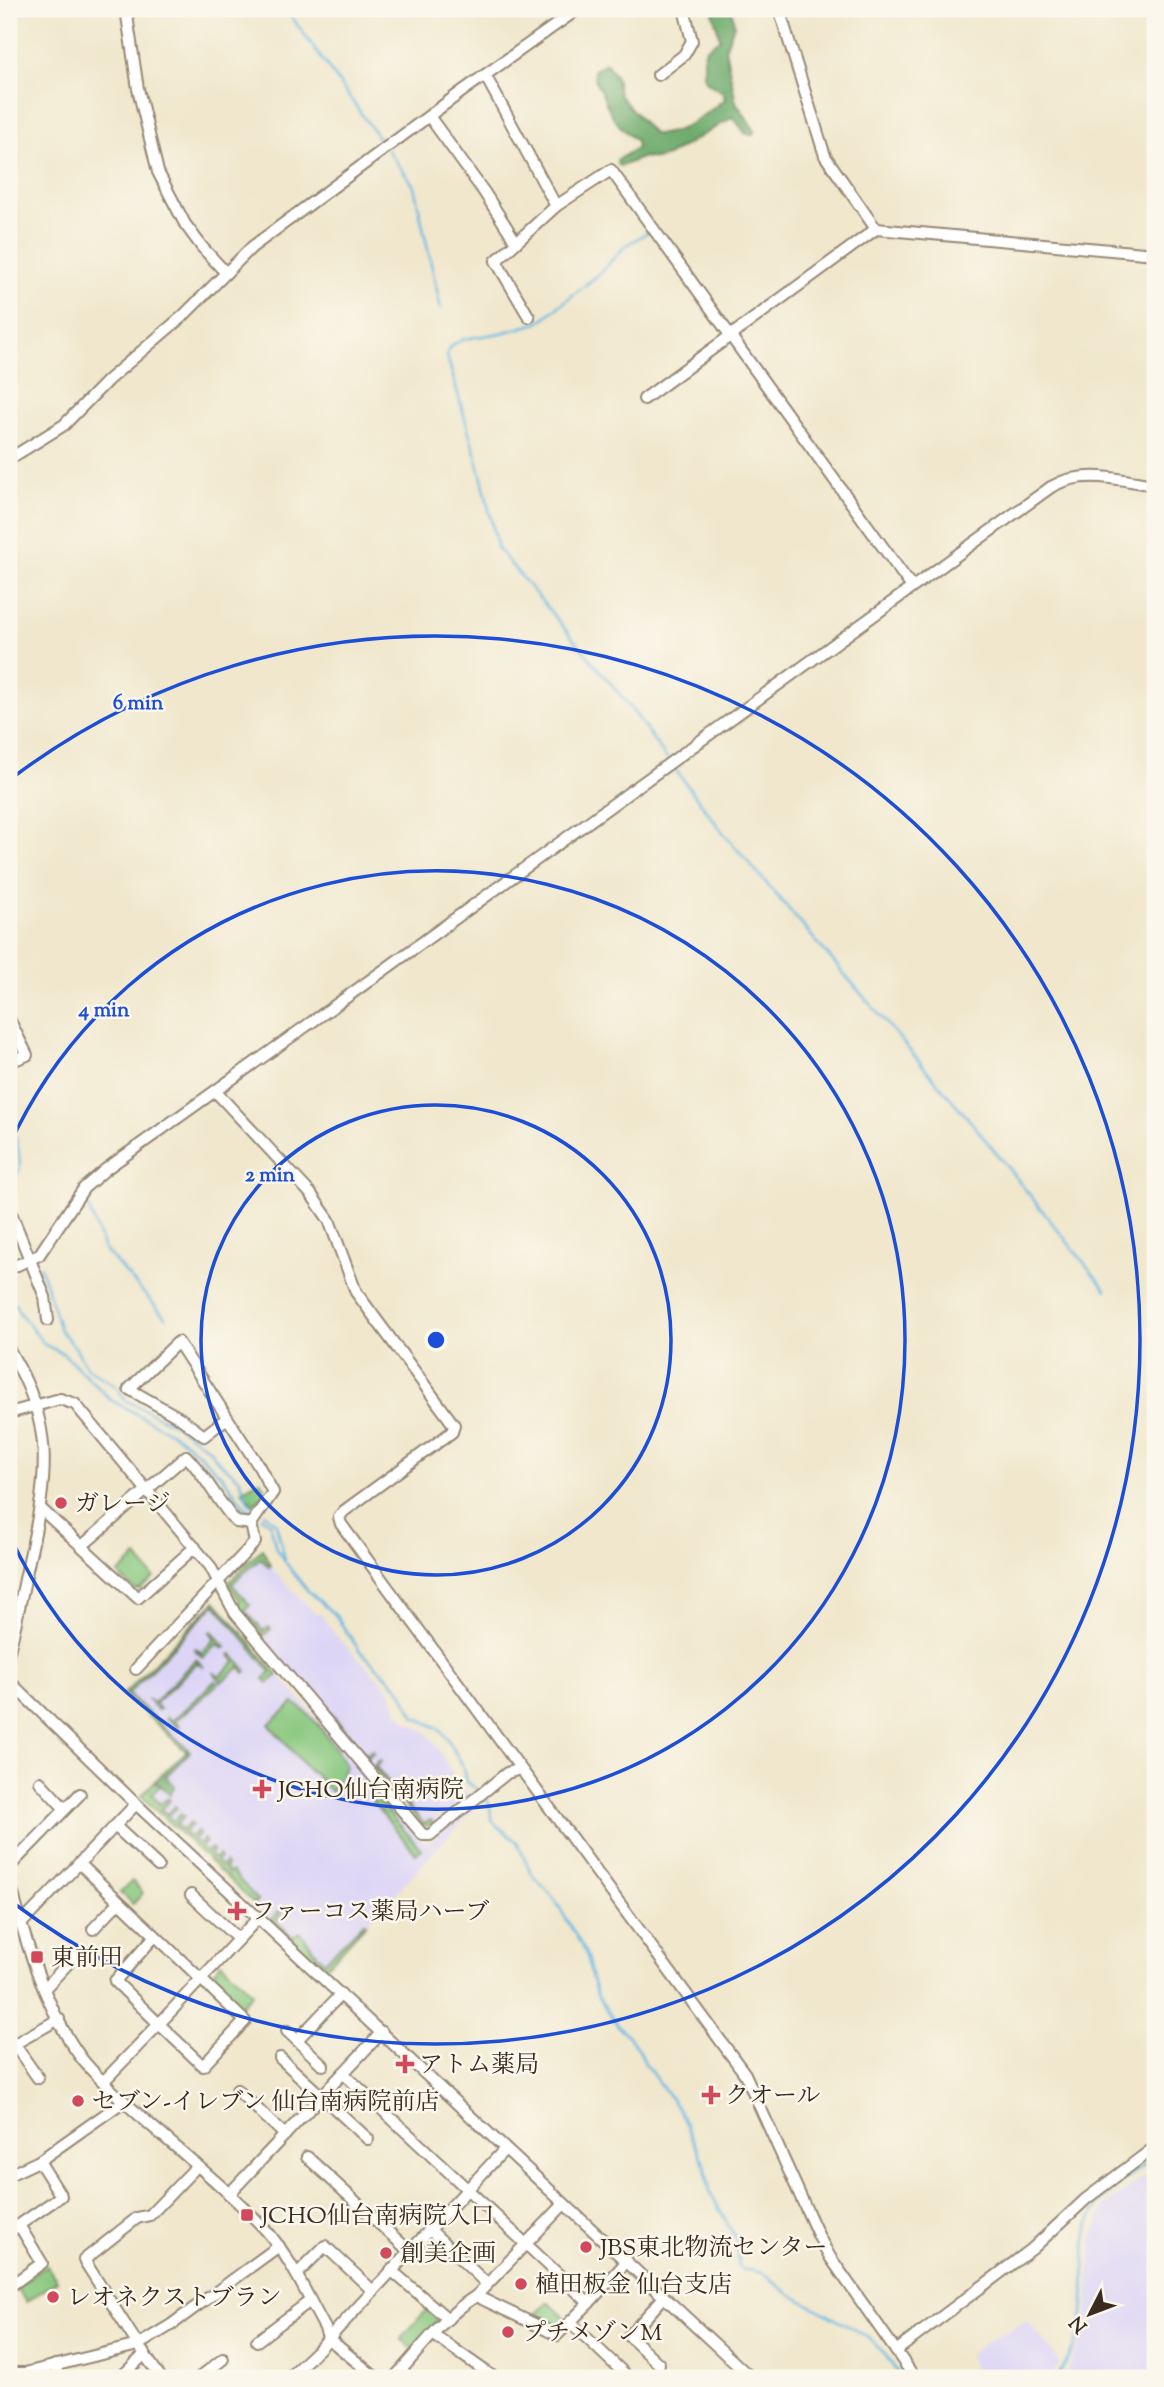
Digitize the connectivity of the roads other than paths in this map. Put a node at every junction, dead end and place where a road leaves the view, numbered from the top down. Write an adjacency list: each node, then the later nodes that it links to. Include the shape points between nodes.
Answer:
1 (126, 9): 12 (street, via 138,89 158,172 185,224)
2 (578, 9): 5 (street)
3 (684, 9): 6 (street, via 692,41 684,55)
4 (779, 9): 9 (street, via 825,156)
5 (485, 75): 7 (street); 8 (street)
6 (658, 75)
7 (429, 116): 10 (street); 12 (street, via 253,247)
8 (556, 206): 10 (street); 14 (street, via 611,170)
9 (876, 229): 11 (street); 14 (street)
10 (516, 242): 13 (street, via 495,261)
11 (1155, 254)
12 (226, 273): 16 (street, via 64,425)
13 (529, 317)
14 (730, 337): 15 (street); 18 (street)
15 (644, 399)
16 (9, 459)
17 (1155, 485): 18 (street, via 1092,476 1062,480)
18 (911, 586): 21 (street)
19 (9, 1019): 20 (street, via 27,1055)
20 (9, 1062)
21 (216, 1092): 23 (street, via 83,1188 39,1255); 39 (street, via 303,1184 330,1220 356,1292 454,1425 452,1432 339,1517)
22 (9, 1208): 23 (street)
23 (30, 1259): 24 (street); 25 (street, via 45,1297)
24 (9, 1269)
25 (48, 1320)
26 (9, 1350): 27 (street)
27 (36, 1406): 28 (street); 30 (street, via 60,1399 75,1404); 31 (street, via 45,1451)
28 (9, 1413)
29 (228, 1418): 29 (street, via 178,1342 129,1389 204,1436); 32 (street, via 273,1492)
30 (146, 1489): 32 (street, via 186,1456 236,1522); 33 (street); 34 (street)
31 (41, 1508): 33 (street); 36 (street)
32 (252, 1522): 35 (street, via 255,1542)
33 (82, 1546): 34 (street, via 138,1598)
34 (195, 1547): 35 (street)
35 (219, 1581): 37 (street); 39 (street, via 235,1613 423,1835 430,1835 507,1773)
36 (9, 1645)
37 (136, 1668)
38 (9, 1681): 42 (street)
39 (520, 1769): 107 (street, via 745,2074 819,2237)
40 (40, 1782): 43 (street)
41 (80, 1794): 43 (street)
42 (136, 1804): 44 (street); 51 (street)
43 (65, 1809): 46 (street)
44 (115, 1826): 45 (street); 47 (street)
45 (79, 1863): 50 (street); 52 (street)
46 (9, 1867)
47 (158, 1867)
48 (9, 1878): 52 (street)
49 (191, 1895): 55 (street)
50 (120, 1902): 53 (street); 54 (street)
51 (259, 1917): 55 (street); 59 (street)
52 (20, 1925): 58 (street)
53 (93, 1929)
54 (155, 1936): 57 (street); 61 (street, via 115,1981)
55 (238, 1939): 57 (street)
56 (75, 1956): 58 (street)
57 (200, 1978): 61 (street); 61 (street, via 246,2021 203,2066)
58 (45, 1988): 60 (street)
59 (341, 1994): 63 (street); 64 (street)
60 (59, 2019): 65 (street); 70 (street, via 83,2060)
61 (159, 2024): 70 (street)
62 (287, 2031): 64 (street)
63 (382, 2032): 68 (street); 77 (street)
64 (297, 2040): 67 (street)
65 (11, 2045): 69 (street)
66 (280, 2058): 72 (street)
67 (323, 2065)
68 (343, 2073): 72 (street); 82 (street)
69 (38, 2078)
70 (104, 2081): 73 (street)
71 (237, 2090): 74 (street)
72 (322, 2096): 74 (street); 75 (street)
73 (124, 2101): 79 (street); 80 (street)
74 (285, 2135): 83 (street)
75 (368, 2139)
76 (1155, 2147): 107 (street, via 1086,2199 1032,2249)
77 (505, 2149): 82 (street); 84 (street)
78 (307, 2157): 90 (street)
79 (39, 2161): 81 (street); 85 (street, via 61,2196)
80 (197, 2166): 83 (street); 106 (street, via 150,2215 137,2218 84,2260)
81 (9, 2175)
82 (467, 2188): 86 (street); 88 (street)
83 (229, 2194): 89 (street)
84 (564, 2204): 88 (street); 91 (street)
85 (19, 2225): 87 (street); 95 (street, via 42,2263)
86 (429, 2229): 90 (street); 94 (street)
87 (9, 2232)
88 (526, 2243): 94 (street); 100 (street)
89 (279, 2246): 93 (street); 106 (street)
90 (408, 2250): 92 (street)
91 (627, 2262): 98 (street); 100 (street)
92 (391, 2270): 96 (street); 101 (street)
93 (297, 2274): 96 (street, via 325,2246); 99 (street)
94 (487, 2284): 97 (street)
95 (9, 2287)
96 (372, 2290): 104 (street)
97 (476, 2296): 101 (street); 102 (street, via 557,2335)
98 (664, 2297): 109 (street, via 629,2336); 121 (street)
99 (310, 2301): 104 (street); 105 (street)
100 (589, 2303): 102 (street)
101 (447, 2319): 103 (street)
102 (570, 2323): 120 (street)
103 (433, 2335): 118 (street); 119 (street)
104 (328, 2338): 116 (street); 117 (street)
105 (257, 2341)
106 (141, 2350): 110 (street); 113 (street); 114 (street)
107 (895, 2351): 122 (street)
108 (223, 2359): 115 (street)
109 (659, 2364)
110 (55, 2365): 111 (street); 112 (street)
111 (15, 2375)
112 (59, 2378)
113 (120, 2378)
114 (161, 2378)
115 (199, 2378)
116 (288, 2378)
117 (376, 2378)
118 (394, 2378)
119 (492, 2378)
120 (629, 2378)
121 (751, 2378)
122 (915, 2378)

